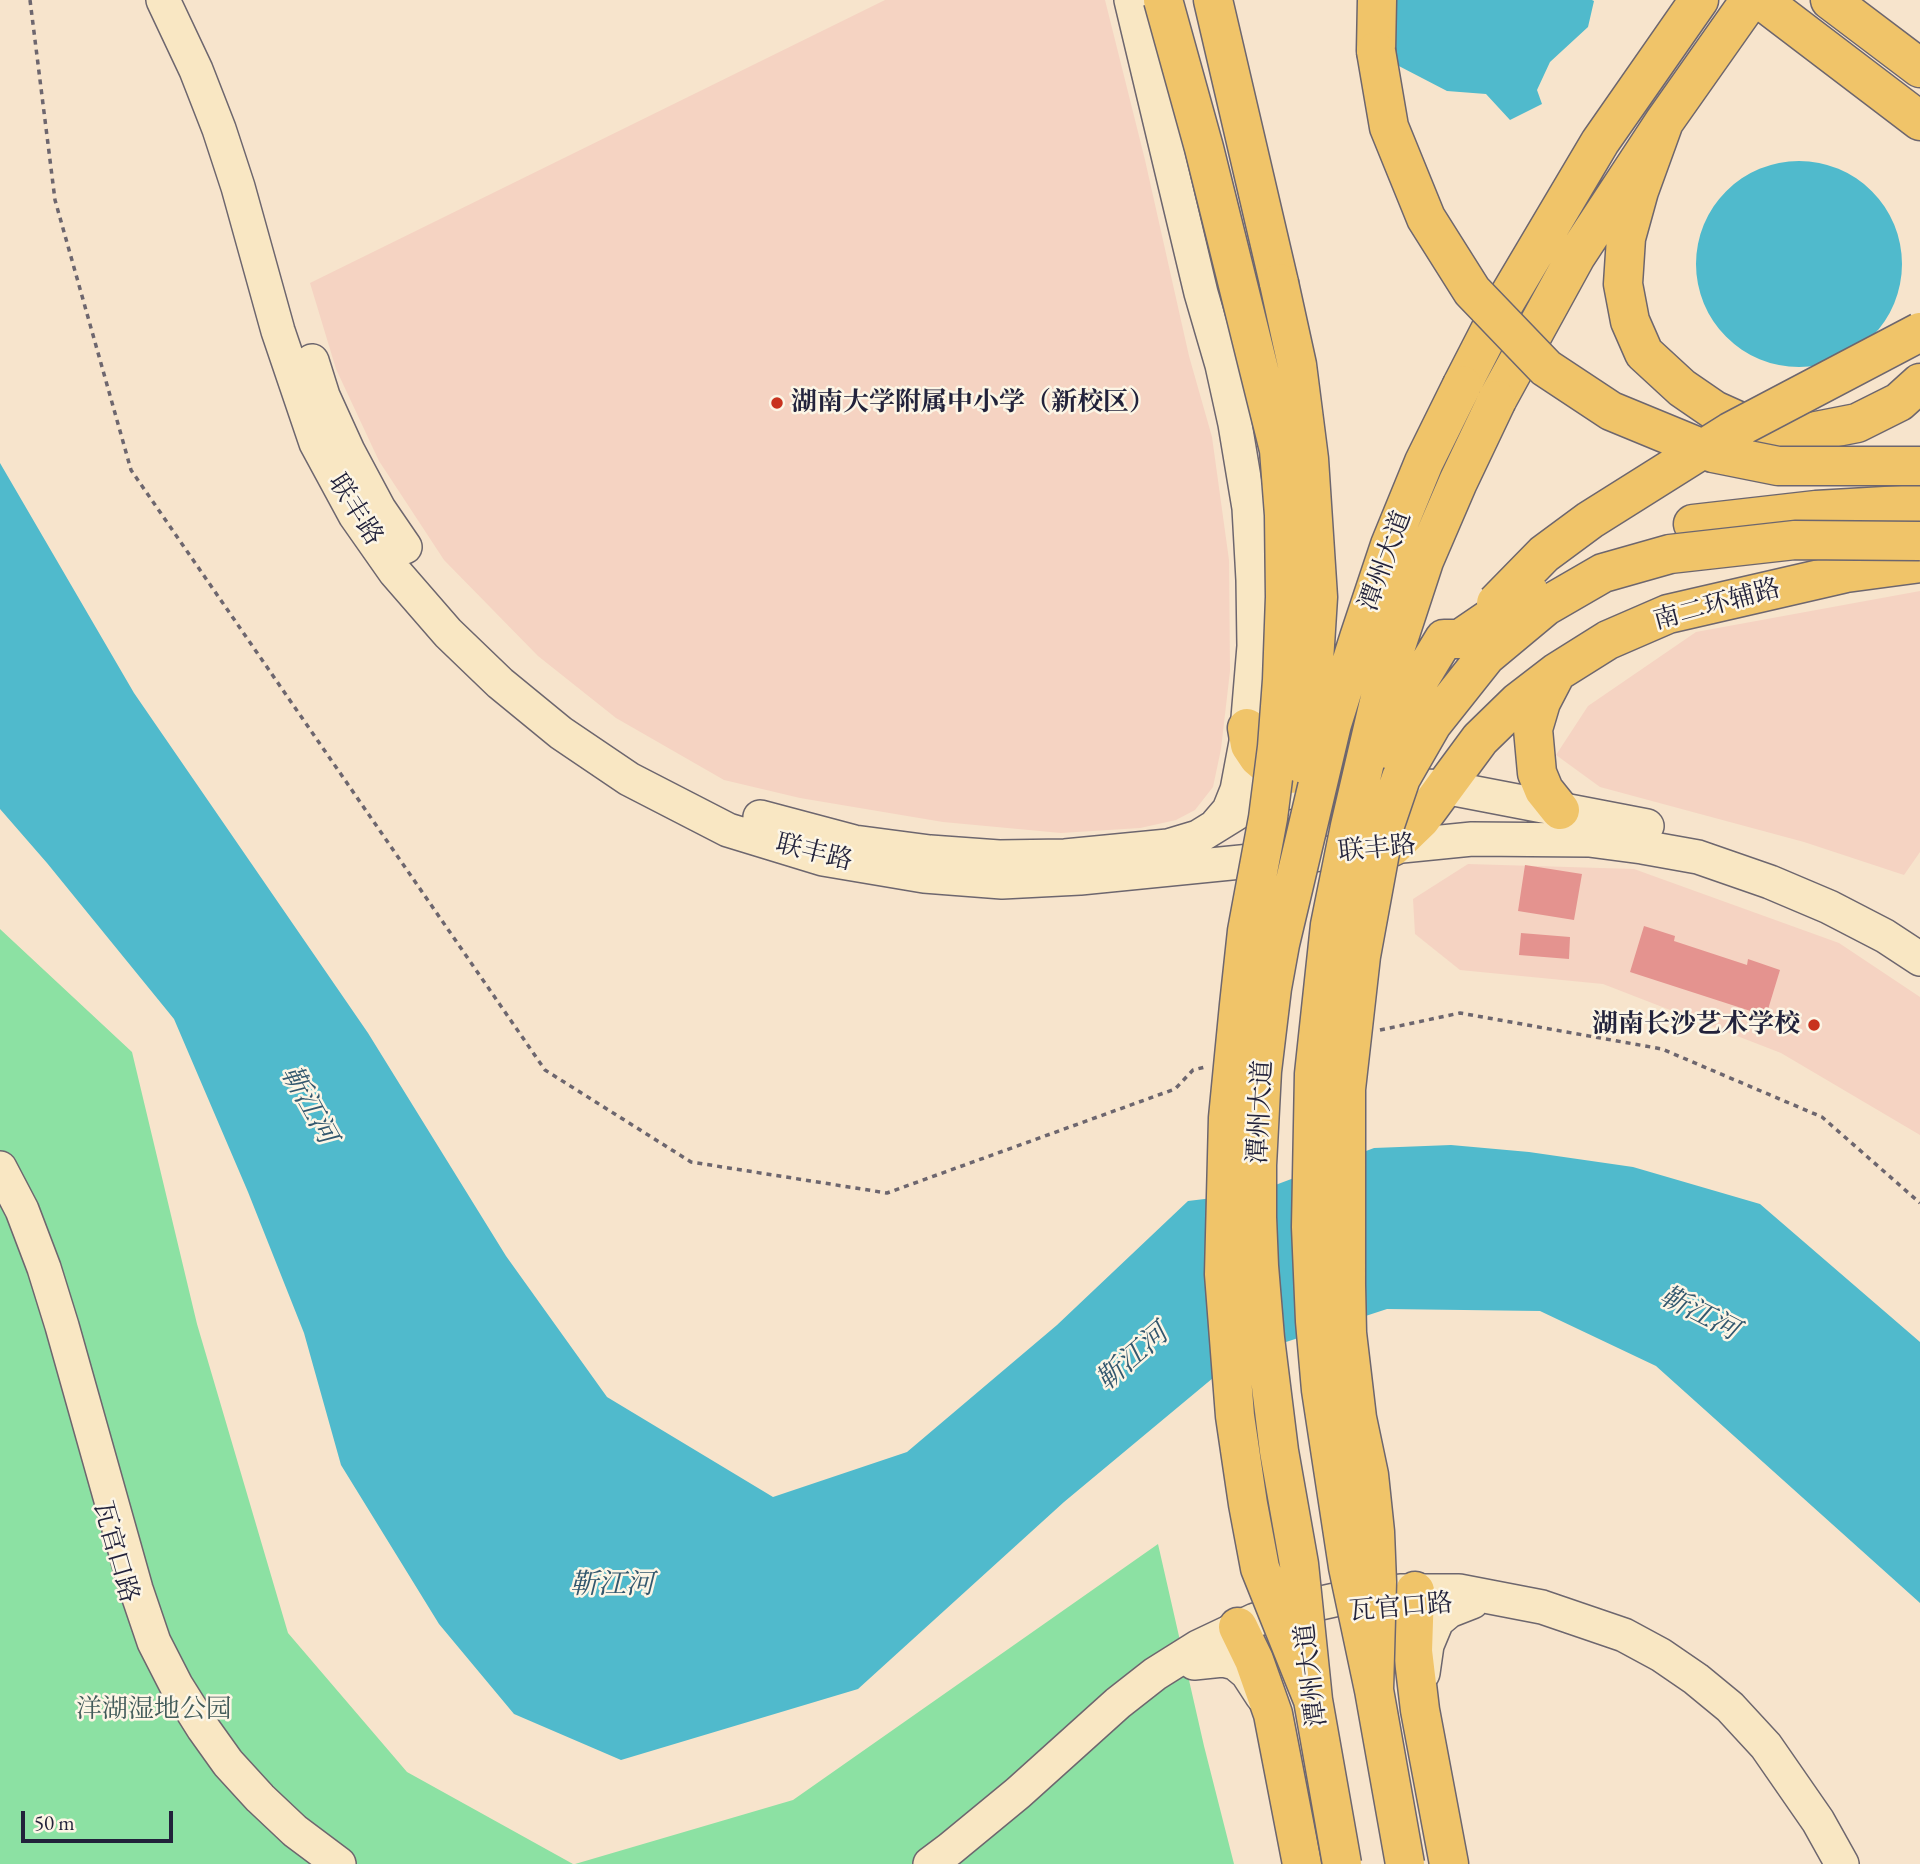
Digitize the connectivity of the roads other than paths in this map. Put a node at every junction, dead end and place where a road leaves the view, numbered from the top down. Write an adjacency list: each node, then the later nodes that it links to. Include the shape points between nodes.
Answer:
1 (163, 0): 27 (main road, 联丰路, via 219,129 316,443 355,515 395,572 448,634 561,733 629,779 728,830 822,859 924,876 1002,882 1080,878)
2 (187, 0): 26 (main road, 联丰路, via 228,88 251,152 303,335 348,451 415,562 507,661 554,701 612,744 692,788 753,815 855,842 999,858 1065,856 1168,846)
3 (1132, 0): 22 (main road, via 1235,424 1249,508 1254,646)
4 (1163, 0): 30 (main road, bridge, via 1279,450 1284,515 1277,747 1247,931)
5 (1213, 0): 30 (main road, bridge, via 1297,365 1318,597 1303,747)
6 (1377, 0): 16 (main road, bridge, via 1376,51 1389,127 1426,218 1472,291 1546,368 1611,411 1713,453 1778,466)
7 (1699, 0): 39 (main road, 潭州大道, bridge, via 1600,142 1501,309 1424,462 1390,545 1336,712 1280,944 1262,1082 1257,1165 1259,1266)
8 (1750, 0): 12 (main road)
9 (1761, 0): 13 (main road)
10 (1830, 0): 11 (main road)
11 (1920, 68)
12 (1664, 122): 15 (main road, via 1626,238 1623,284 1630,321 1644,353 1714,410 1754,428 1806,433 1857,423 1899,402); 38 (main road, 潭州大道, bridge, via 1576,256 1497,400 1424,561 1382,689 1330,925 1313,1111 1315,1321 1336,1492)
13 (1914, 122)
14 (1920, 332): 20 (main road, bridge, via 1730,432 1590,520 1544,554)
15 (1920, 383)
16 (1920, 466)
17 (1920, 503): 20 (main road, bridge, via 1693,524 1625,544 1558,571)
18 (1920, 541): 31 (main road, bridge, via 1795,540 1670,554 1603,573 1546,606 1486,656 1432,724 1401,778 1385,825 1361,956)
19 (1920, 564): 21 (main road, 南二环辅路, via 1846,573 1668,614 1608,640)
20 (1460, 639): 31 (main road, bridge, via 1444,639 1406,700 1375,789 1349,924 1343,1006)
21 (1557, 672): 23 (main road, 南二环辅路); 25 (main road, via 1533,729 1536,773)
22 (1247, 728): 23 (main road, via 1250,746 1258,757 1287,774 1440,769); 26 (main road, via 1237,790 1229,810)
23 (1480, 739): 24 (main road, 南二环辅路)
24 (1444, 787): 25 (main road, 联丰路); 26 (main road, 联丰路, via 1389,784 1282,793 1261,798); 27 (main road, 南二环辅路, via 1421,819)
25 (1560, 810): 28 (main road, 联丰路, via 1686,834 1749,853 1837,887)
26 (1215, 826)
27 (1392, 847): 29 (main road, 联丰路, via 1472,839 1589,840 1698,857 1829,907)
28 (1920, 935)
29 (1920, 959)
30 (1232, 1079): 39 (main road, bridge, via 1224,1274 1235,1416 1261,1568)
31 (1346, 1089): 38 (main road, bridge, via 1347,1333 1375,1532)
32 (0, 1168): 43 (main road, via 44,1268 154,1642 176,1685 228,1763 295,1831)
33 (0, 1187): 42 (main road, 瓦官口路, via 36,1272 128,1603 151,1662 215,1766 268,1822)
34 (1415, 1597): 35 (main road, 瓦官口路); 36 (main road, 瓦官口路); 40 (main road, via 1413,1651); 51 (main road, via 1459,1591 1542,1607 1624,1635 1661,1655 1730,1707 1766,1746)
35 (1472, 1602): 40 (main road, via 1437,1621 1427,1645); 50 (main road, 瓦官口路, via 1578,1629 1628,1647 1663,1668 1755,1748 1790,1793)
36 (1240, 1633): 37 (main road, 瓦官口路); 41 (main road, 潭州大道); 44 (main road, via 1198,1647 1155,1674)
37 (1194, 1663): 41 (main road, via 1235,1663 1247,1673); 45 (main road, 瓦官口路, via 1126,1709)
38 (1374, 1690): 48 (main road, bridge)
39 (1313, 1700): 47 (main road, 潭州大道, bridge)
40 (1420, 1710): 49 (main road)
41 (1273, 1714): 46 (main road, 潭州大道)
42 (321, 1864)
43 (339, 1864)
44 (930, 1864)
45 (946, 1864)
46 (1302, 1864)
47 (1342, 1864)
48 (1405, 1864)
49 (1449, 1864)
50 (1833, 1864)
51 (1842, 1864)

